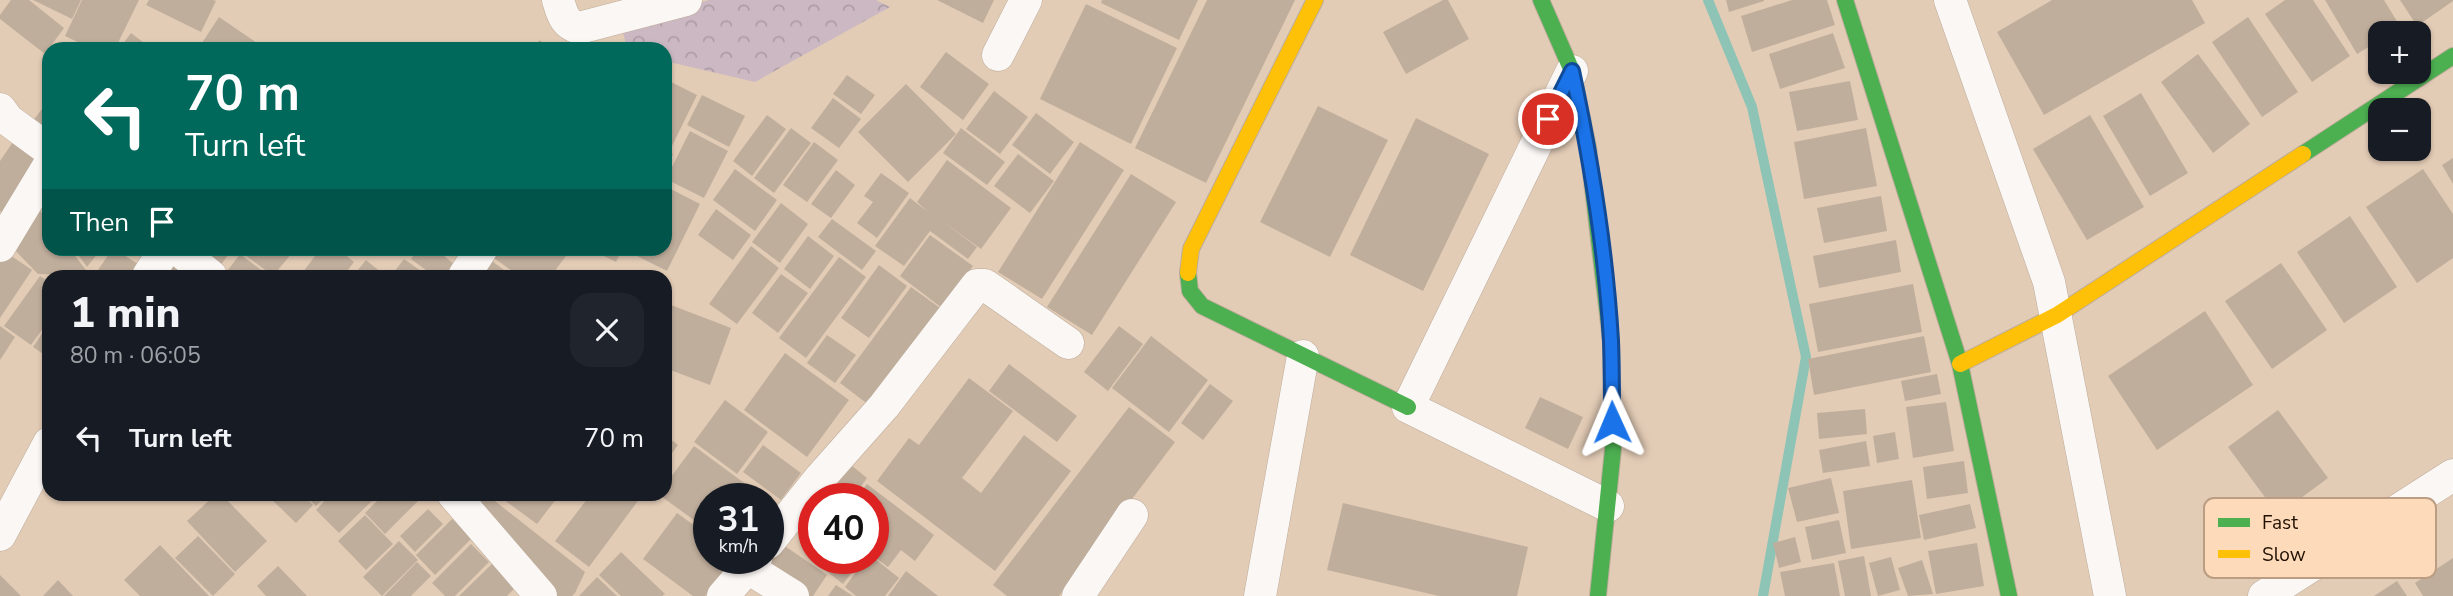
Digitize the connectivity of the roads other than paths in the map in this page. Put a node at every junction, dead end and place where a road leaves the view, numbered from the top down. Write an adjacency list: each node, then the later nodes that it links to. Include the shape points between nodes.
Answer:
1 (558, 0): 2 (street, via 566,21 579,28)
2 (686, 0)
3 (1026, 0): 8 (street)
4 (1315, 0): 19 (street, via 1191,250 1188,269 1190,291 1202,306)
5 (1541, 0): 10 (street)
6 (1845, 0): 20 (street)
7 (1950, 0): 17 (street)
8 (998, 55)
9 (2453, 56): 17 (street)
10 (1572, 71): 21 (street); 26 (street, via 1590,160 1611,341 1613,449)
11 (0, 108): 12 (street, via 8,120)
12 (42, 145)
13 (42, 177): 14 (street)
14 (0, 246)
15 (186, 256): 16 (street)
16 (204, 270)
17 (2057, 315): 20 (street); 40 (street)
18 (1068, 343): 28 (street, via 985,285 977,285 884,406)
19 (1303, 356): 21 (street); 37 (street)
20 (1960, 364): 39 (street)
21 (1408, 407): 26 (street)
22 (42, 456): 29 (street)
23 (2453, 475): 24 (street)
24 (2417, 498)
25 (459, 501): 33 (street)
26 (1608, 506): 38 (street)
27 (1132, 515): 36 (street)
28 (784, 523)
29 (0, 535)
30 (742, 574): 34 (street)
31 (766, 574): 35 (street)
32 (2292, 578): 41 (street)
33 (541, 596)
34 (723, 596)
35 (793, 596)
36 (1078, 596)
37 (1260, 596)
38 (1598, 596)
39 (2009, 596)
40 (2110, 596)
41 (2264, 596)

